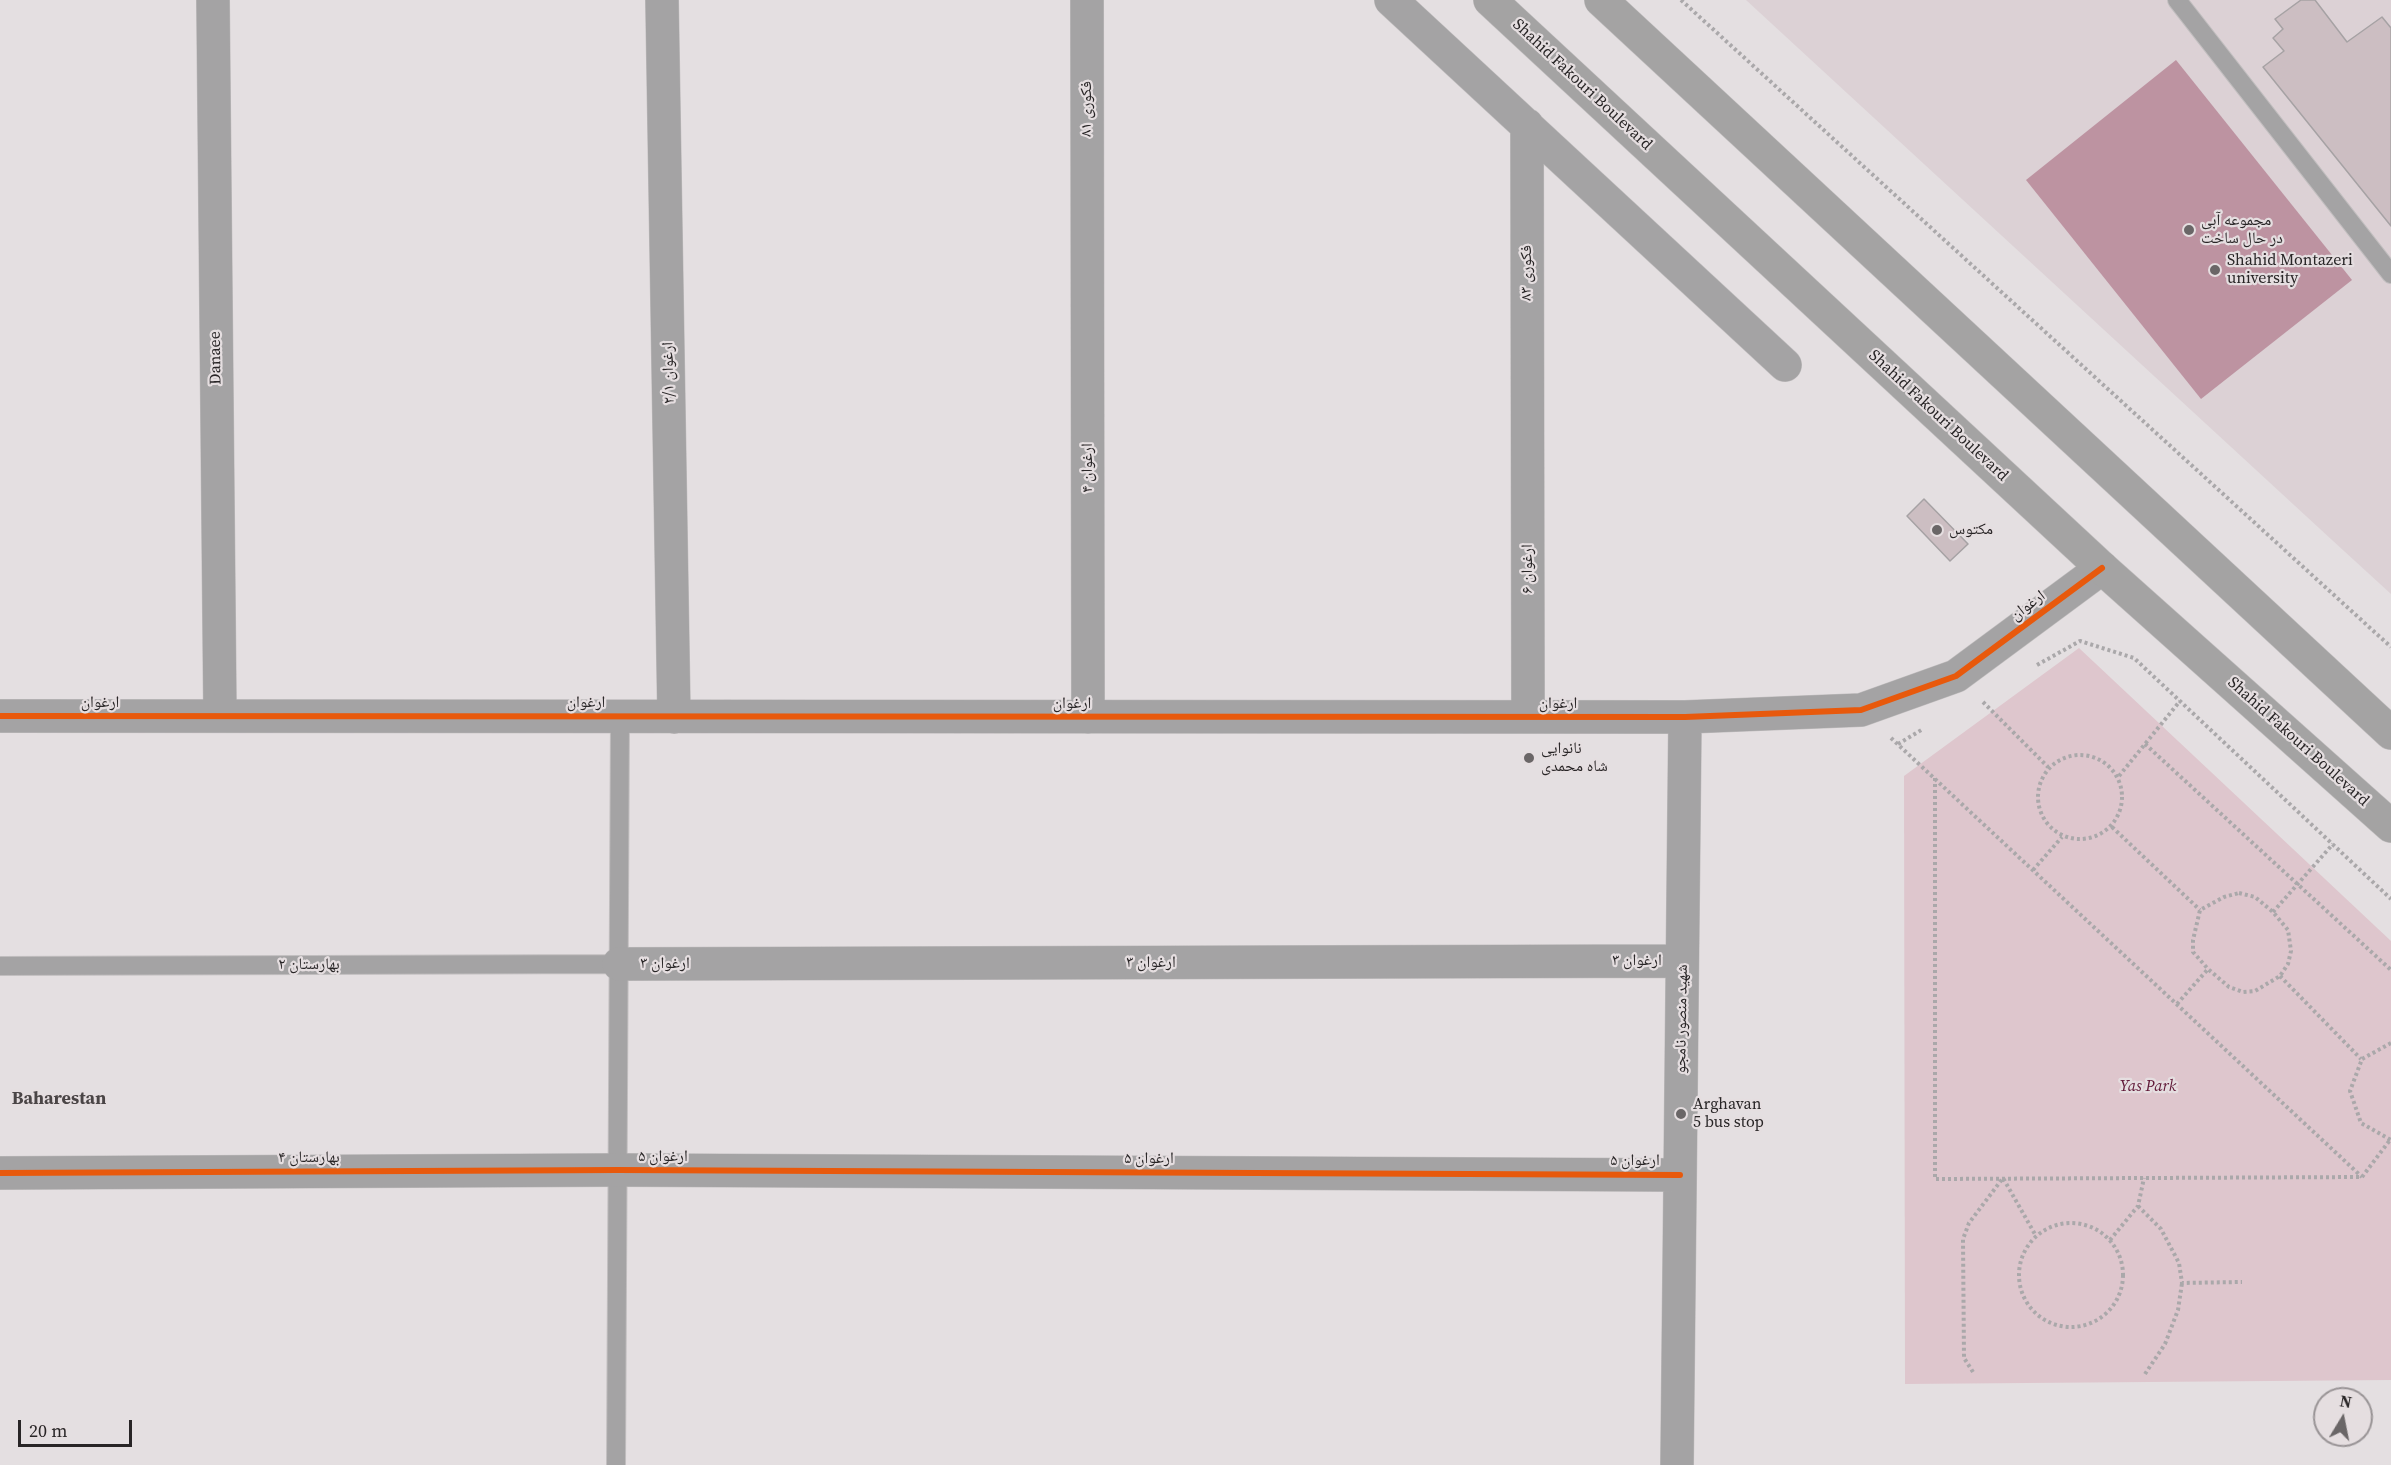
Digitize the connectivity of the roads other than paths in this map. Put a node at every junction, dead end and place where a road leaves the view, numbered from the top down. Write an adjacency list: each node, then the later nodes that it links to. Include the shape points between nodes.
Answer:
1 (213, 0): 15 (street, Danaee)
2 (1087, 0): 9 (street, فکوری ۸۱)
3 (1391, 0): 8 (street)
4 (1490, 0): 13 (main road, Shahid Fakouri Boulevard)
5 (1601, 0): 21 (main road)
6 (2177, 0): 10 (lane)
7 (663, 15): 17 (street, ارغوان ۲/۱)
8 (1527, 125): 11 (street); 12 (street, فکوری ۸۳)
9 (1088, 219): 18 (street, ارغوان ۴)
10 (2391, 274)
11 (1785, 365)
12 (1527, 421): 19 (street, ارغوان ۶)
13 (2102, 568): 20 (street, ارغوان, via 1956,676 1862,710); 22 (main road, Shahid Fakouri Boulevard)
14 (0, 716): 15 (street, ارغوان)
15 (220, 716): 16 (street, ارغوان)
16 (620, 717): 17 (street, ارغوان); 24 (lane)
17 (674, 717): 18 (street, ارغوان)
18 (1088, 717): 19 (street, ارغوان)
19 (1528, 717): 20 (street, ارغوان)
20 (1685, 717): 23 (street, شهید منصور نامجو)
21 (2391, 733)
22 (2391, 825)
23 (1682, 961): 24 (street, ارغوان ۳); 28 (street, شهید منصور نامجو)
24 (619, 964): 25 (lane, بهارستان ۲); 26 (lane)
25 (0, 966)
26 (618, 1170): 27 (street, بهارستان ۴); 28 (street, ارغوان ۵); 29 (lane)
27 (0, 1173)
28 (1680, 1175): 30 (street, شهید منصور نامجو)
29 (616, 1465)
30 (1677, 1465)

